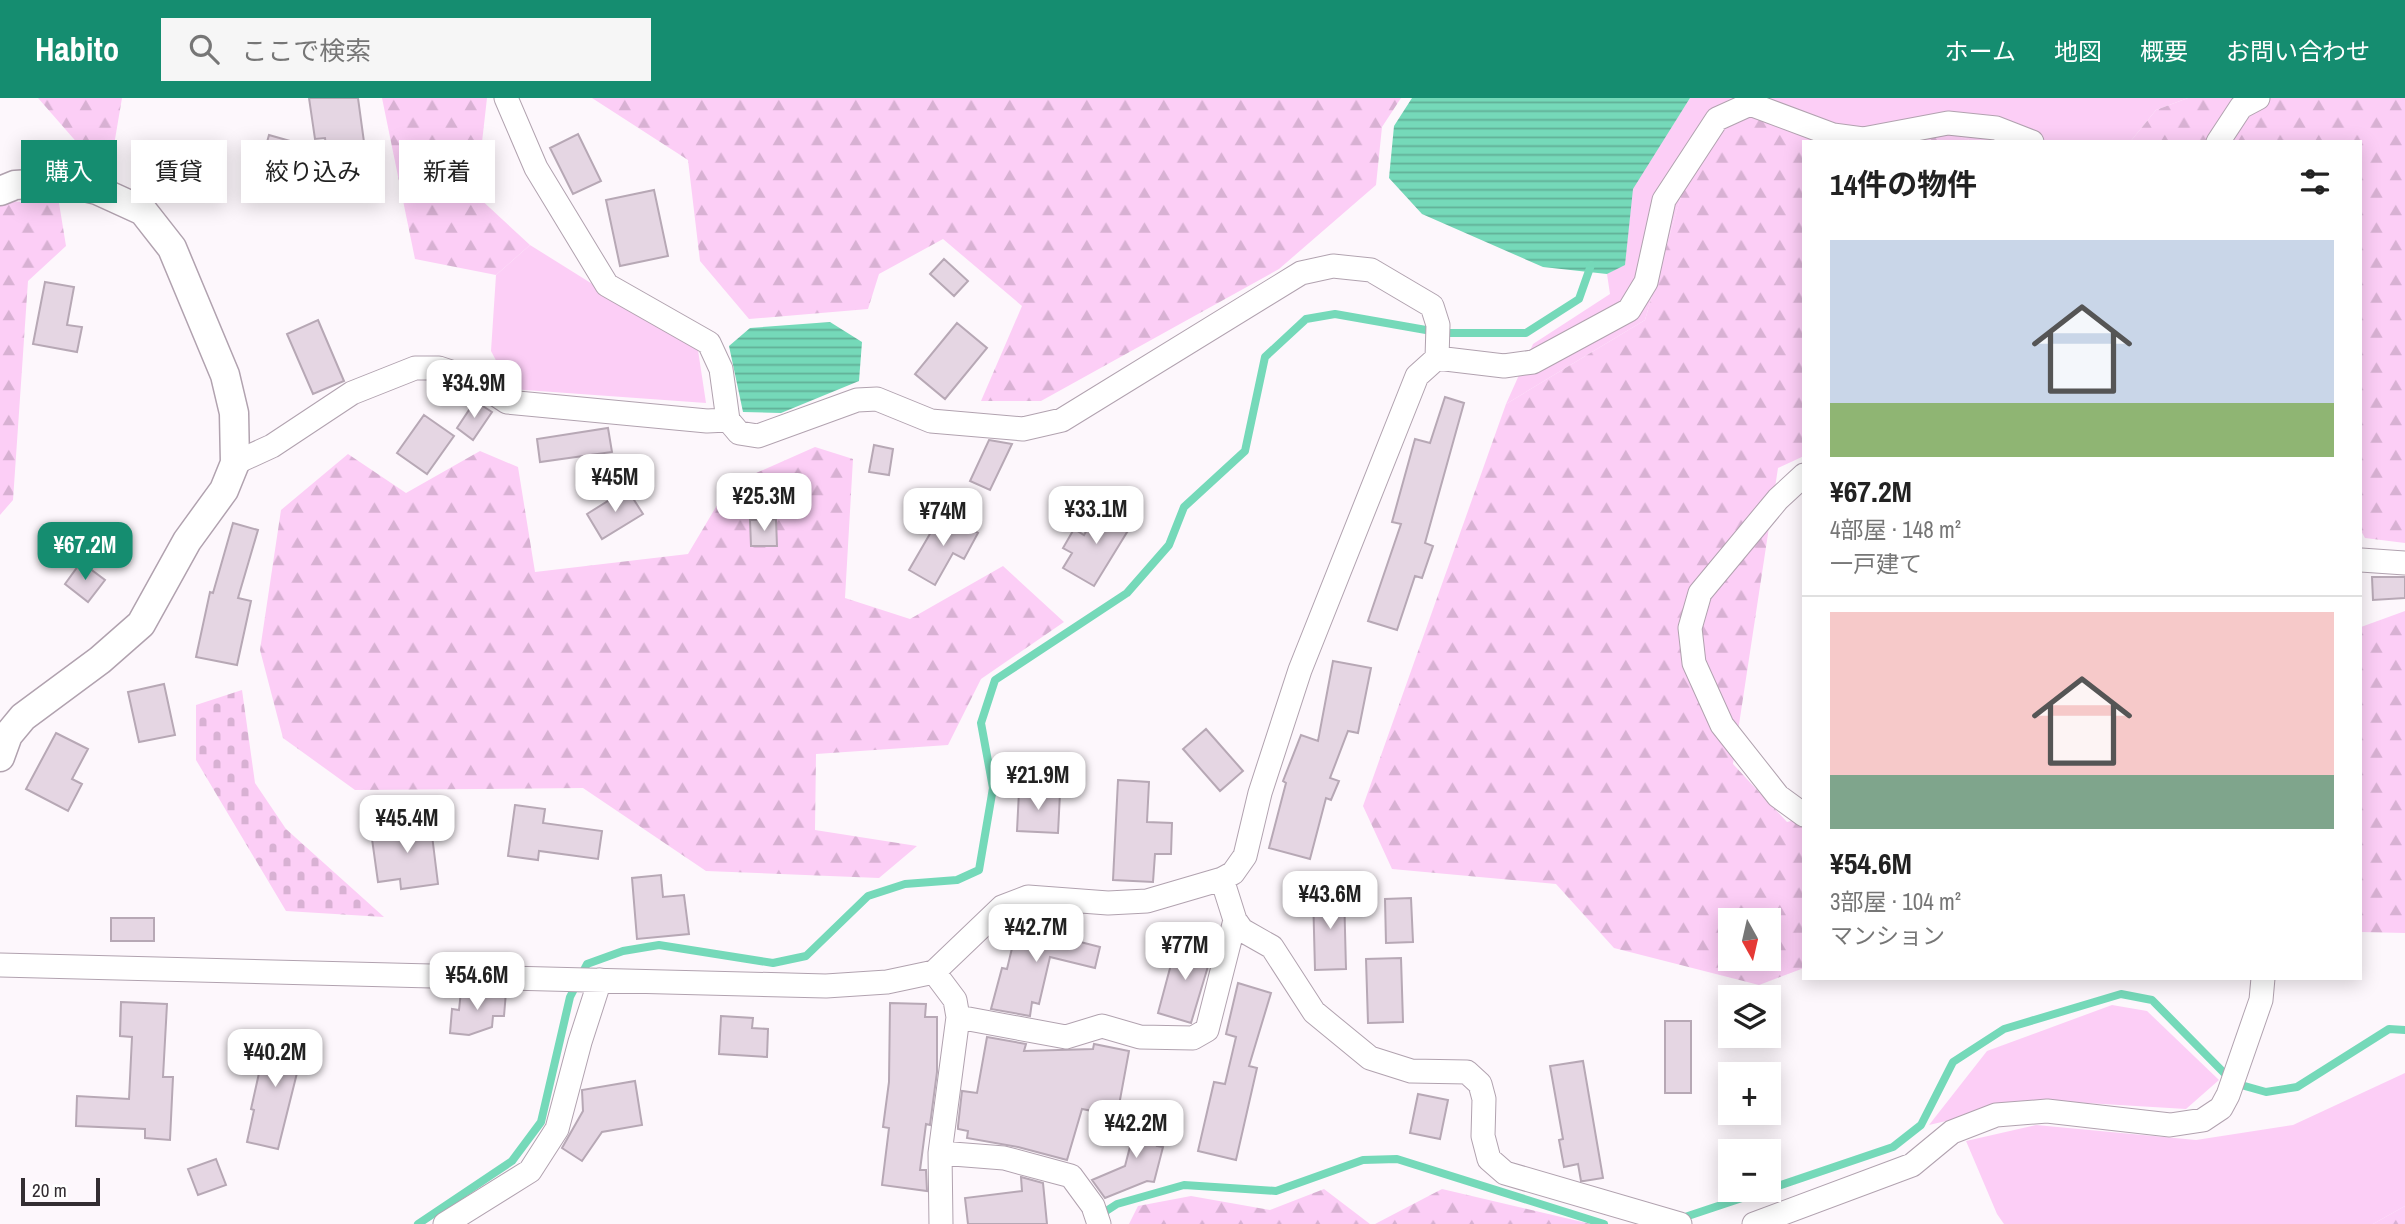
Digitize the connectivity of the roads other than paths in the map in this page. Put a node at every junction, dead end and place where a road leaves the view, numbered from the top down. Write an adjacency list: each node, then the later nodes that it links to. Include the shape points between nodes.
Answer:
1 (506, 98): 7 (street, via 536,168 607,285 709,343 721,369)
2 (2258, 98): 4 (street, via 2241,107)
3 (2027, 140): 6 (street, via 1996,128 1948,123 1863,139 1833,135 1750,104 1717,119 1664,200 1646,282 1629,310 1533,362 1504,366)
4 (2219, 140)
5 (0, 191): 8 (street, via 15,185 63,182 97,190 144,211 172,248 225,376 234,412)
6 (1437, 343): 7 (street, via 1432,306 1371,270 1333,266 1301,273 1062,421 1023,429 931,421 877,399 857,400 758,436 739,433); 14 (street, via 1418,376 1300,670 1245,856)
7 (729, 420): 8 (street, via 507,402 472,379 439,368 415,368 352,393 272,446)
8 (235, 463): 12 (street, via 224,490 187,541 141,624 23,717 8,736)
9 (1802, 477): 13 (street, via 1777,499 1700,593 1690,628 1694,663 1723,725 1778,796)
10 (2362, 560): 11 (street)
11 (2405, 563)
12 (0, 757)
13 (1802, 814)
14 (1223, 879): 15 (street); 17 (street, via 1147,901 1028,897 1002,907)
15 (1235, 920): 20 (street, via 1207,1030 1192,1038 1140,1037 1102,1026 1066,1037); 25 (street, via 1242,930 1272,947 1314,1012 1370,1058 1411,1071 1467,1072 1480,1084 1489,1159 1505,1174)
16 (0, 965): 18 (street)
17 (934, 972): 18 (street, via 887,982 826,986); 20 (street, via 955,1000)
18 (600, 980): 23 (street, via 557,1129 530,1171)
19 (2263, 980): 26 (street, via 2261,1000 2228,1095 2221,1108 2203,1119 2170,1125 2047,1111 1996,1115 1952,1132 1912,1165)
20 (958, 1017): 21 (street)
21 (940, 1153): 22 (street, via 1004,1158 1071,1176); 24 (street)
22 (1096, 1215)
23 (445, 1224)
24 (941, 1224)
25 (1680, 1224)
26 (1754, 1224)

